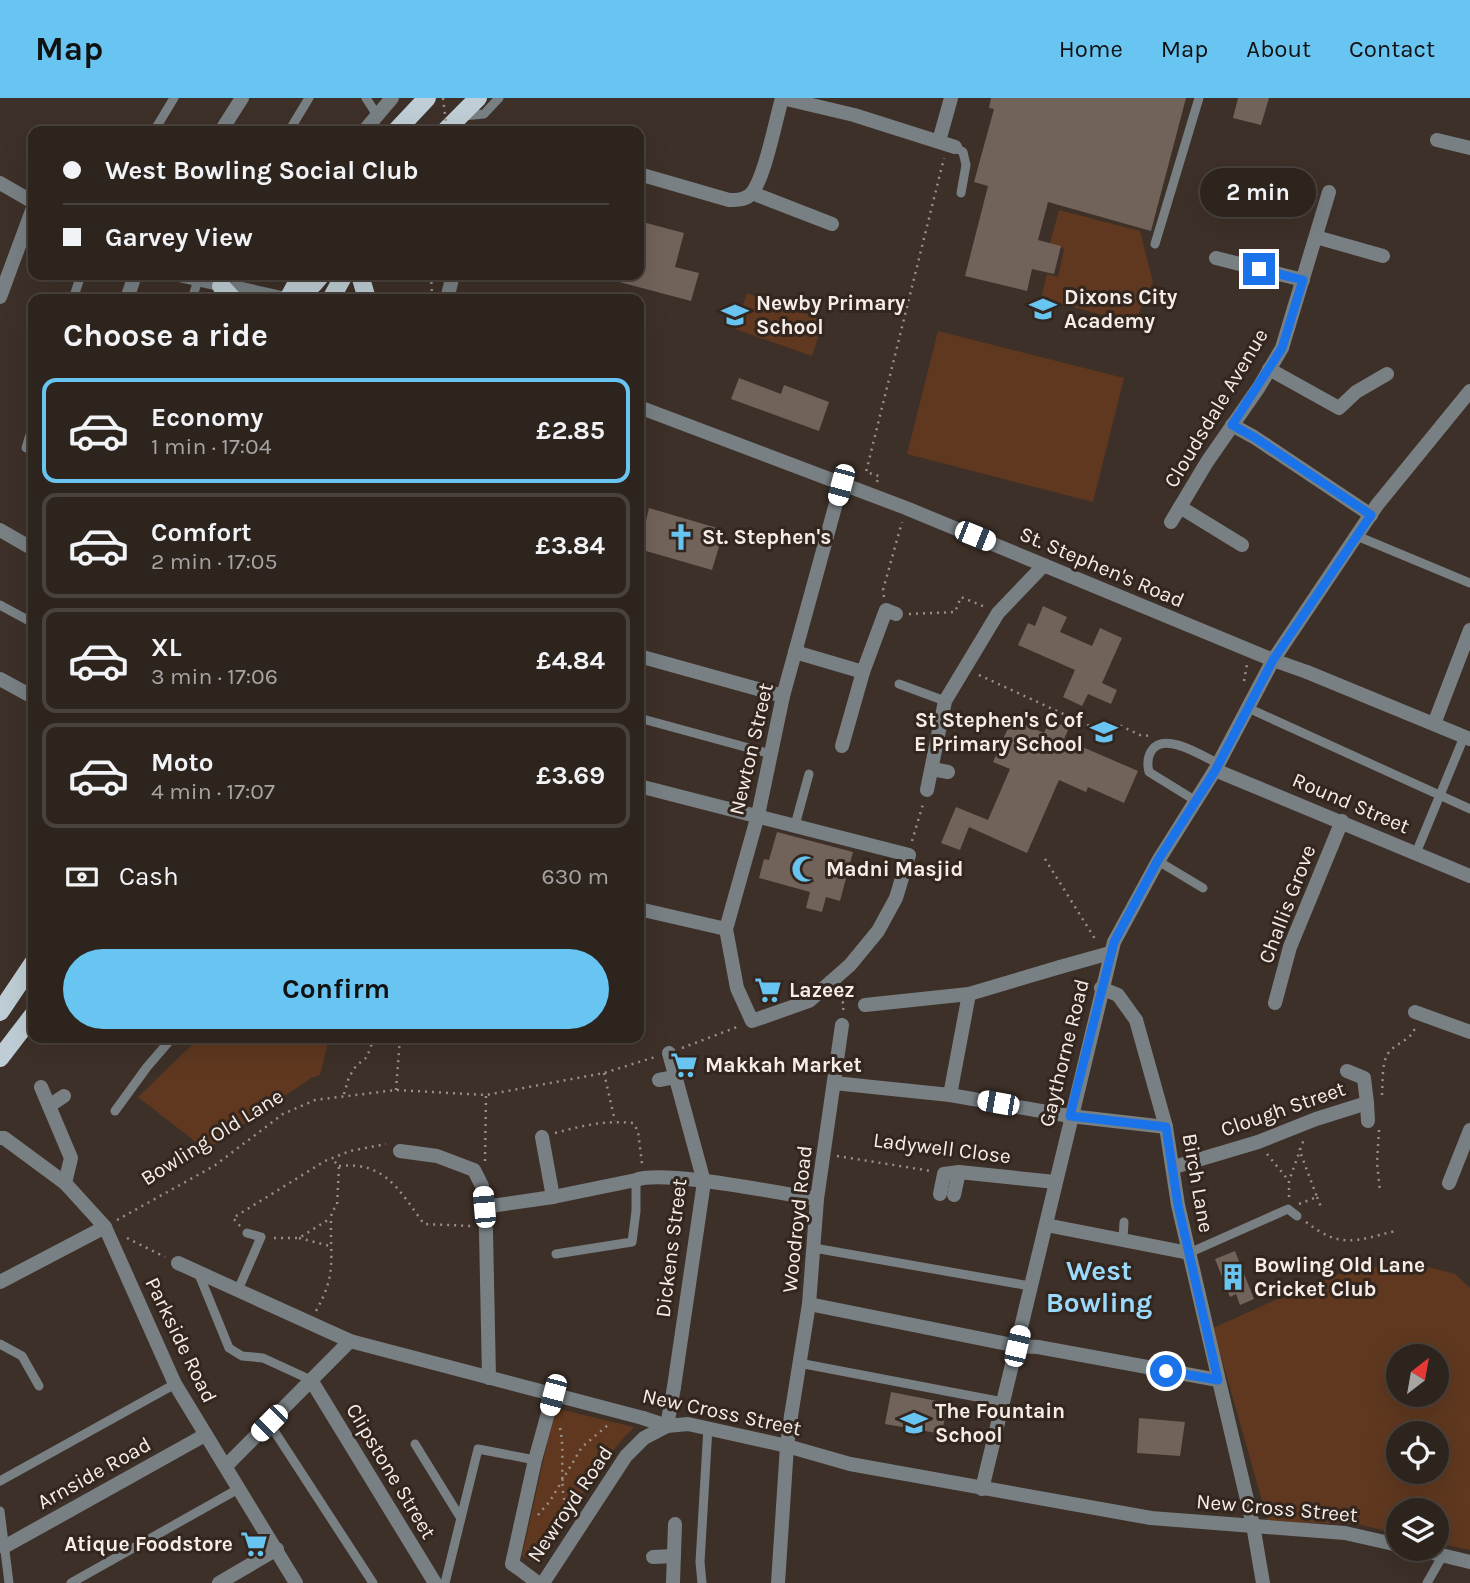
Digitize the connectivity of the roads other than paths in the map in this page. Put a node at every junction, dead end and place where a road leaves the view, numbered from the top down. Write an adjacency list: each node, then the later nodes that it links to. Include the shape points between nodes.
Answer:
1 (174, 98): 14 (lane)
2 (242, 98): 15 (street)
3 (309, 98): 16 (lane)
4 (366, 98): 12 (lane)
5 (392, 98): 12 (street)
6 (427, 98): 18 (main road)
7 (478, 98): 13 (main road)
8 (499, 98): 13 (lane, via 484,114)
9 (782, 98): 21 (street); 26 (street)
10 (951, 98): 21 (street)
11 (1199, 98): 32 (lane)
12 (377, 115): 17 (street)
13 (459, 117): 19 (main road)
14 (157, 126)
15 (224, 126)
16 (292, 126)
17 (369, 126)
18 (401, 126)
19 (451, 126)
20 (1437, 140): 22 (street)
21 (947, 144): 27 (lane, via 962,152 966,165)
22 (1470, 148)
23 (644, 175): 26 (street, via 729,200 743,200)
24 (0, 183): 28 (street)
25 (1329, 192): 31 (street, Cloudsdale Avenue)
26 (752, 193): 30 (street)
27 (961, 193)
28 (28, 199)
29 (28, 222): 40 (street)
30 (832, 224)
31 (1316, 237): 33 (street); 37 (street, Cloudsdale Avenue)
32 (1156, 244)
33 (1383, 256)
34 (1216, 258): 37 (street)
35 (201, 280): 38 (street)
36 (317, 280): 39 (main road)
37 (1303, 280): 41 (street, Cloudsdale Avenue, via 1282,348)
38 (227, 293)
39 (302, 294)
40 (0, 298)
41 (1269, 369): 42 (street, via 1339,408 1356,391); 45 (street, Cloudsdale Avenue)
42 (1387, 374)
43 (1470, 391): 50 (street)
44 (644, 409): 48 (street, St. Stephen's Road)
45 (1232, 425): 49 (street, Cloudsdale Avenue); 50 (street)
46 (28, 441): 47 (lane)
47 (26, 448)
48 (841, 485): 56 (street, St. Stephen's Road); 62 (street, Newton Street)
49 (1180, 507): 51 (street, Cloudsdale Avenue); 54 (street)
50 (1371, 515): 53 (street)
51 (1171, 522)
52 (0, 530): 55 (street)
53 (1357, 536): 57 (lane); 64 (street)
54 (1242, 545)
55 (28, 546)
56 (1044, 565): 64 (street, St. Stephen's Road); 70 (street, via 998,613)
57 (1470, 583)
58 (0, 605): 60 (lane)
59 (891, 612): 65 (street)
60 (28, 620)
61 (1470, 630): 73 (street)
62 (795, 652): 65 (street); 69 (street, Newton Street)
63 (644, 657): 69 (street)
64 (1273, 660): 71 (street, Gaythorne Road); 73 (street, St. Stephen's Road)
65 (863, 672): 75 (street)
66 (0, 679): 68 (street)
67 (899, 684): 70 (lane)
68 (28, 694)
69 (783, 696): 76 (street, Newton Street)
70 (945, 701): 78 (street)
71 (1248, 708): 77 (street, Gaythorne Road); 83 (lane)
72 (644, 719): 76 (lane)
73 (1434, 723): 74 (street, St. Stephen's Road)
74 (1467, 738): 83 (lane)
75 (842, 746)
76 (771, 754): 86 (street, Newton Street)
77 (1217, 767): 84 (street, Gaythorne Road); 84 (lane, via 1171,743 1160,743 1150,753 1149,772); 87 (street, Round Street)
78 (932, 769): 79 (street); 82 (street)
79 (948, 772)
80 (809, 774): 88 (lane)
81 (644, 787): 86 (street)
82 (927, 790)
83 (1439, 797): 85 (lane); 89 (lane)
84 (1196, 801): 90 (street, Gaythorne Road)
85 (1470, 809)
86 (758, 815): 88 (street); 94 (street, Newton Street)
87 (1342, 821): 89 (street, Round Street); 99 (street, Challis Grove, via 1290,947)
88 (795, 825): 94 (street, Newton Street, via 909,855 896,898 878,931 850,965 809,1000 752,1021 737,988)
89 (1416, 853): 91 (street, Round Street)
90 (1158, 860): 92 (lane); 95 (street, Gaythorne Road)
91 (1470, 876)
92 (1203, 888)
93 (644, 910): 94 (street)
94 (726, 929)
95 (1108, 954): 97 (street, Gaythorne Road); 98 (street)
96 (28, 970): 101 (main road)
97 (1101, 988): 119 (street, Gaythorne Road); 121 (street, Birch Lane, via 1118,995 1136,1020)
98 (969, 994): 100 (street); 114 (street)
99 (1275, 1003)
100 (865, 1005)
101 (1, 1008)
102 (1418, 1014): 105 (street)
103 (28, 1022): 108 (main road)
104 (842, 1025): 112 (street, Woodroyd Road)
105 (1470, 1032)
106 (168, 1043): 118 (lane)
107 (669, 1053): 110 (street, Dickens Street)
108 (0, 1058)
109 (1348, 1071): 116 (street, Clough Street, via 1364,1078)
110 (676, 1077): 111 (street); 128 (street, Dickens Street)
111 (659, 1080)
112 (834, 1083): 114 (street); 134 (street, Woodroyd Road)
113 (41, 1087): 117 (street)
114 (950, 1094): 119 (street)
115 (64, 1096): 117 (street)
116 (1367, 1103): 120 (street, Clough Street); 126 (street, Clough Street)
117 (49, 1106): 131 (street, via 71,1158)
118 (115, 1111)
119 (1070, 1116): 121 (street); 129 (street, Gaythorne Road)
120 (1374, 1120)
121 (1166, 1127): 126 (street, Birch Lane)
122 (1470, 1130): 130 (street)
123 (1, 1134): 131 (street, Parkside Road)
124 (542, 1137): 133 (street)
125 (400, 1151): 135 (street, via 437,1156 474,1170 482,1186)
126 (1174, 1167): 143 (street, Birch Lane)
127 (640, 1179): 128 (street); 133 (street); 144 (lane, via 632,1242)
128 (704, 1182): 134 (street); 163 (street, Dickens Street)
129 (1055, 1182): 132 (street, Ladywell Close, via 952,1173); 138 (street, Gaythorne Road)
130 (1449, 1182)
131 (65, 1183): 139 (street, Parkside Road)
132 (947, 1194)
133 (553, 1197): 135 (street)
134 (817, 1199): 142 (street, Woodroyd Road)
135 (484, 1207): 155 (street)
136 (1297, 1216): 143 (lane, via 1288,1209)
137 (1124, 1222): 141 (lane)
138 (1046, 1225): 141 (street); 148 (street, Gaythorne Road)
139 (105, 1227): 147 (street); 158 (street, Parkside Road)
140 (247, 1233): 149 (lane, via 261,1237)
141 (1123, 1239): 143 (street)
142 (814, 1248): 148 (lane); 150 (street, Woodroyd Road)
143 (1189, 1253): 157 (street, Birch Lane)
144 (556, 1254)
145 (178, 1263): 146 (street, New Cross Street)
146 (198, 1272): 149 (street, New Cross Street); 156 (lane, via 229,1348)
147 (0, 1282)
148 (1030, 1286): 153 (street, Gaythorne Road)
149 (238, 1290): 151 (street, New Cross Street)
150 (809, 1304): 153 (street); 154 (street, Woodroyd Road)
151 (349, 1341): 155 (street, New Cross Street); 156 (street)
152 (0, 1344): 159 (lane, via 22,1356)
153 (1017, 1346): 157 (street); 161 (street, Gaythorne Road)
154 (799, 1363): 161 (lane); 167 (street, Woodroyd Road)
155 (489, 1378): 160 (street, New Cross Street)
156 (311, 1380): 162 (street); 190 (street, Clipstone Street)
157 (1218, 1380): 176 (street, Birch Lane)
158 (175, 1384): 165 (street, Parkside Road); 170 (lane)
159 (39, 1386)
160 (553, 1395): 163 (street, New Cross Street); 168 (street)
161 (1003, 1402): 172 (street, Gaythorne Road)
162 (269, 1423): 169 (street); 189 (lane)
163 (667, 1426): 164 (street, New Cross Street); 192 (street, Newroyd Road, via 644,1438 626,1456)
164 (708, 1427): 167 (street, New Cross Street); 194 (lane)
165 (205, 1435): 169 (street, Parkside Road); 178 (street, Arnside Road)
166 (415, 1444): 174 (lane)
167 (787, 1446): 172 (street, New Cross Street, via 850,1464); 195 (street)
168 (535, 1460): 174 (lane, via 478,1449); 192 (street, via 512,1564)
169 (226, 1466): 171 (street, Parkside Road)
170 (0, 1481)
171 (240, 1488): 179 (street, Parkside Road); 186 (lane)
172 (982, 1489): 176 (street, New Cross Street, via 1151,1518)
173 (0, 1511): 178 (lane)
174 (460, 1517): 191 (lane)
175 (675, 1524): 180 (street)
176 (1254, 1525): 177 (street, New Cross Street, via 1345,1533); 196 (street)
177 (1386, 1542)
178 (4, 1547): 185 (lane)
179 (277, 1549): 187 (street); 188 (street, Parkside Road)
180 (674, 1556): 181 (street); 193 (street)
181 (653, 1557)
182 (1449, 1557): 184 (street)
183 (1440, 1561): 197 (lane)
184 (1470, 1562)
185 (9, 1583)
186 (71, 1583)
187 (219, 1583)
188 (296, 1583)
189 (373, 1583)
190 (435, 1583)
191 (445, 1583)
192 (541, 1583)
193 (673, 1583)
194 (702, 1583)
195 (778, 1583)
196 (1263, 1583)
197 (1427, 1583)

